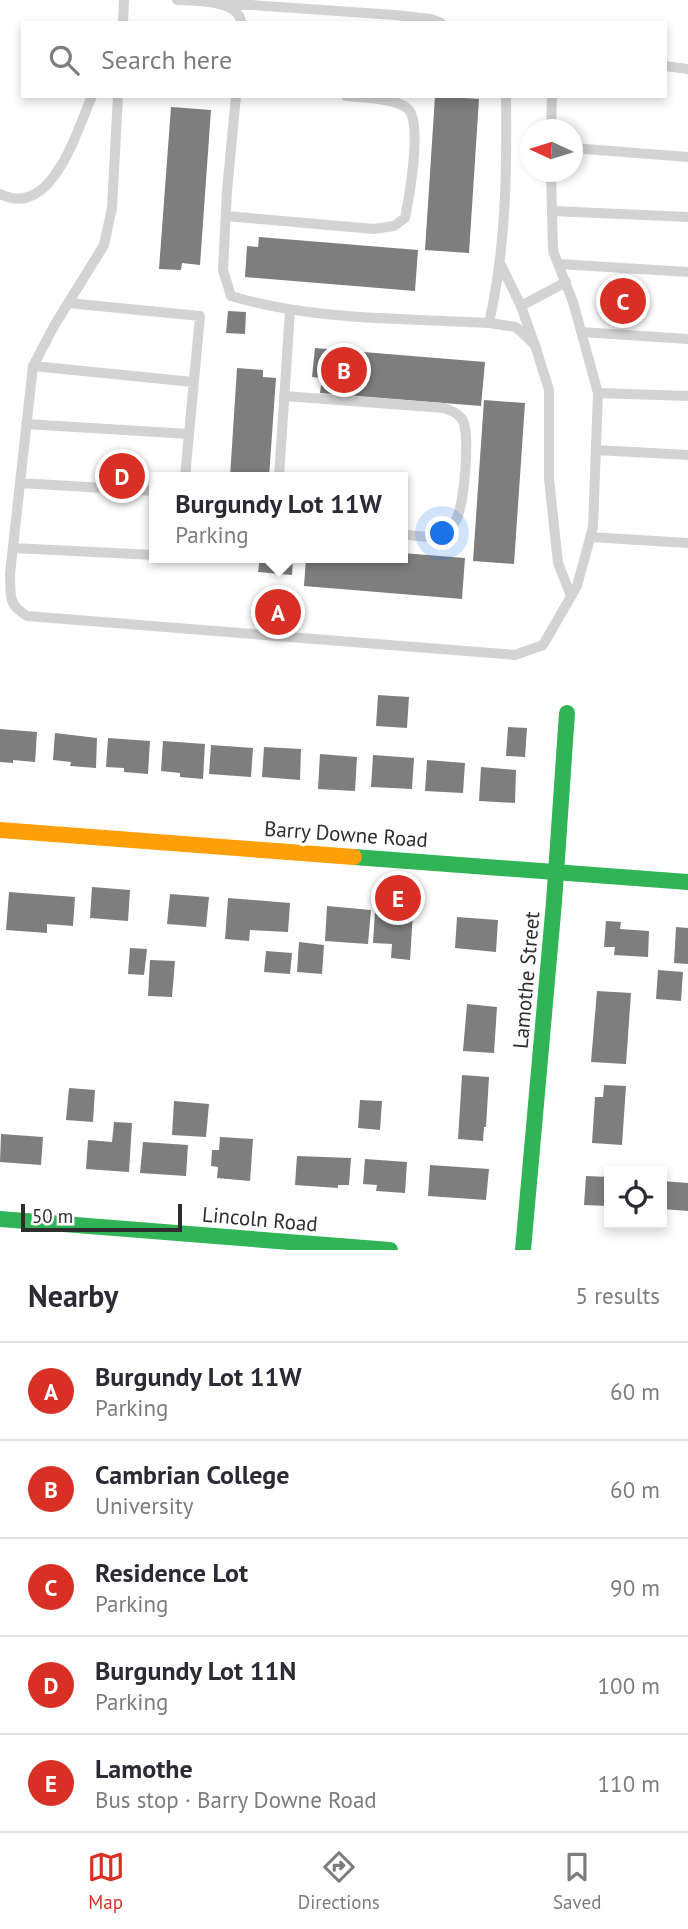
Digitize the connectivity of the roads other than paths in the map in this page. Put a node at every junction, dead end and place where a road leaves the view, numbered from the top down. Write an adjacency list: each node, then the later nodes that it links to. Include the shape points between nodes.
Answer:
1 (124, 0): 4 (lane)
2 (177, 0): 3 (lane)
3 (222, 3): 5 (lane, via 237,9); 6 (lane)
4 (123, 21)
5 (241, 21)
6 (436, 21)
7 (667, 66): 8 (lane)
8 (688, 69)
9 (91, 98): 19 (lane, via 58,173 44,188 20,199)
10 (118, 98): 27 (lane, via 112,208 104,245)
11 (236, 98): 21 (lane)
12 (363, 98): 21 (lane, via 397,102 409,110 415,123 405,218 394,226 374,229)
13 (506, 98): 23 (lane, via 507,172)
14 (552, 98): 15 (lane)
15 (551, 119)
16 (583, 149): 17 (lane)
17 (688, 157)
18 (551, 182): 20 (lane)
19 (0, 194)
20 (552, 211): 22 (lane); 24 (lane)
21 (226, 216): 29 (lane, via 223,270 231,296)
22 (688, 217)
23 (500, 264): 28 (lane); 30 (lane)
24 (559, 264): 25 (lane); 26 (lane)
25 (688, 272)
26 (566, 282): 28 (lane); 31 (lane)
27 (68, 303): 34 (lane); 35 (lane, via 200,316)
28 (520, 306): 33 (lane)
29 (290, 310): 30 (lane); 37 (lane)
30 (489, 323): 33 (lane, via 516,327)
31 (581, 332): 32 (lane); 36 (lane)
32 (688, 339)
33 (535, 345): 52 (lane, via 549,390 550,479 558,563)
34 (33, 366): 35 (lane); 39 (lane)
35 (193, 382): 40 (lane)
36 (598, 393): 38 (lane); 41 (lane)
37 (284, 396): 44 (lane); 47 (lane, via 443,408 457,413 464,421 466,438 457,520 440,535)
38 (688, 396)
39 (26, 424): 40 (lane); 45 (lane)
40 (189, 434): 43 (lane)
41 (596, 450): 42 (lane); 48 (lane)
42 (688, 455)
43 (185, 472)
44 (278, 472)
45 (20, 483): 46 (lane); 50 (lane)
46 (149, 491)
47 (408, 534)
48 (590, 537): 49 (lane); 52 (lane)
49 (688, 542)
50 (13, 548): 51 (lane); 52 (lane, via 11,602 27,616 515,655 543,645)
51 (149, 555)
52 (571, 596)
53 (567, 713): 55 (street, Lamothe Street)
54 (0, 830): 55 (street, Barry Downe Road)
55 (556, 871): 56 (street, Barry Downe Road); 59 (street, Lamothe Street)
56 (688, 882)
57 (0, 1219): 58 (street, Lincoln Road)
58 (390, 1250)
59 (523, 1250)

